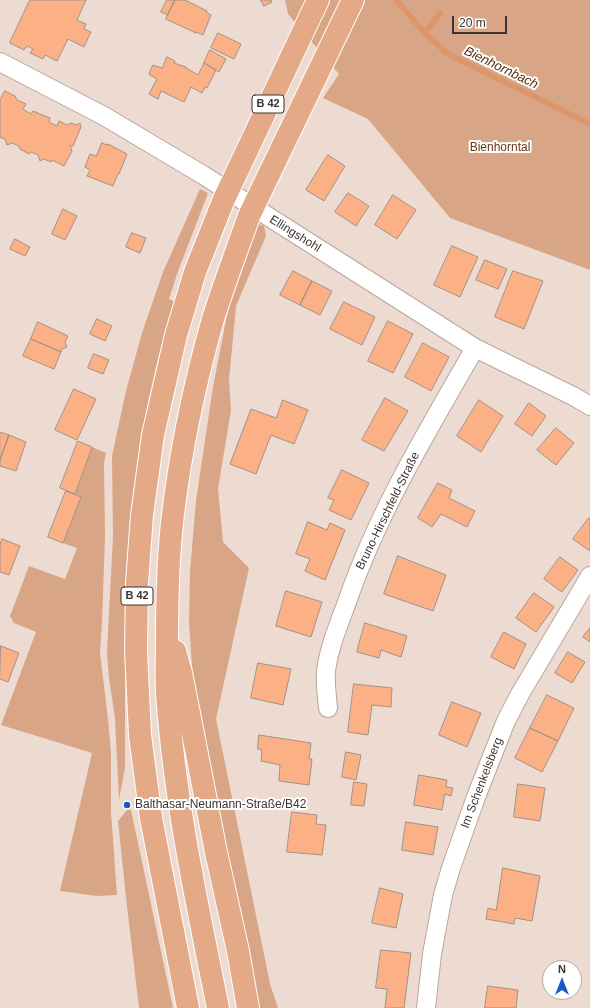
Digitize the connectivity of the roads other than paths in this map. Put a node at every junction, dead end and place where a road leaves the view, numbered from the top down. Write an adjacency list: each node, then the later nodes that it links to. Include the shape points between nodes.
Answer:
1 (318, 0): 9 (highway, B 42, bridge, via 224,199 195,272 169,366 154,435 142,515 136,651 140,735 151,818)
2 (353, 0): 7 (highway, B 42, bridge, via 249,216 213,319 186,432 172,514)
3 (0, 62): 4 (street, Ellingshohl, via 104,116 203,175)
4 (475, 348): 5 (street, Ellingshohl); 8 (street, Bruno-Hirschfeld-Straße, via 391,499 355,577 328,660)
5 (590, 406)
6 (590, 576): 12 (street, Im Schenkelsberg, via 520,694 506,721 478,791 443,895)
7 (167, 621): 10 (highway, B 42, via 167,689 172,746 186,843); 11 (highway, via 181,673)
8 (328, 708)
9 (188, 1008)
10 (218, 1008)
11 (248, 1008)
12 (426, 1008)

